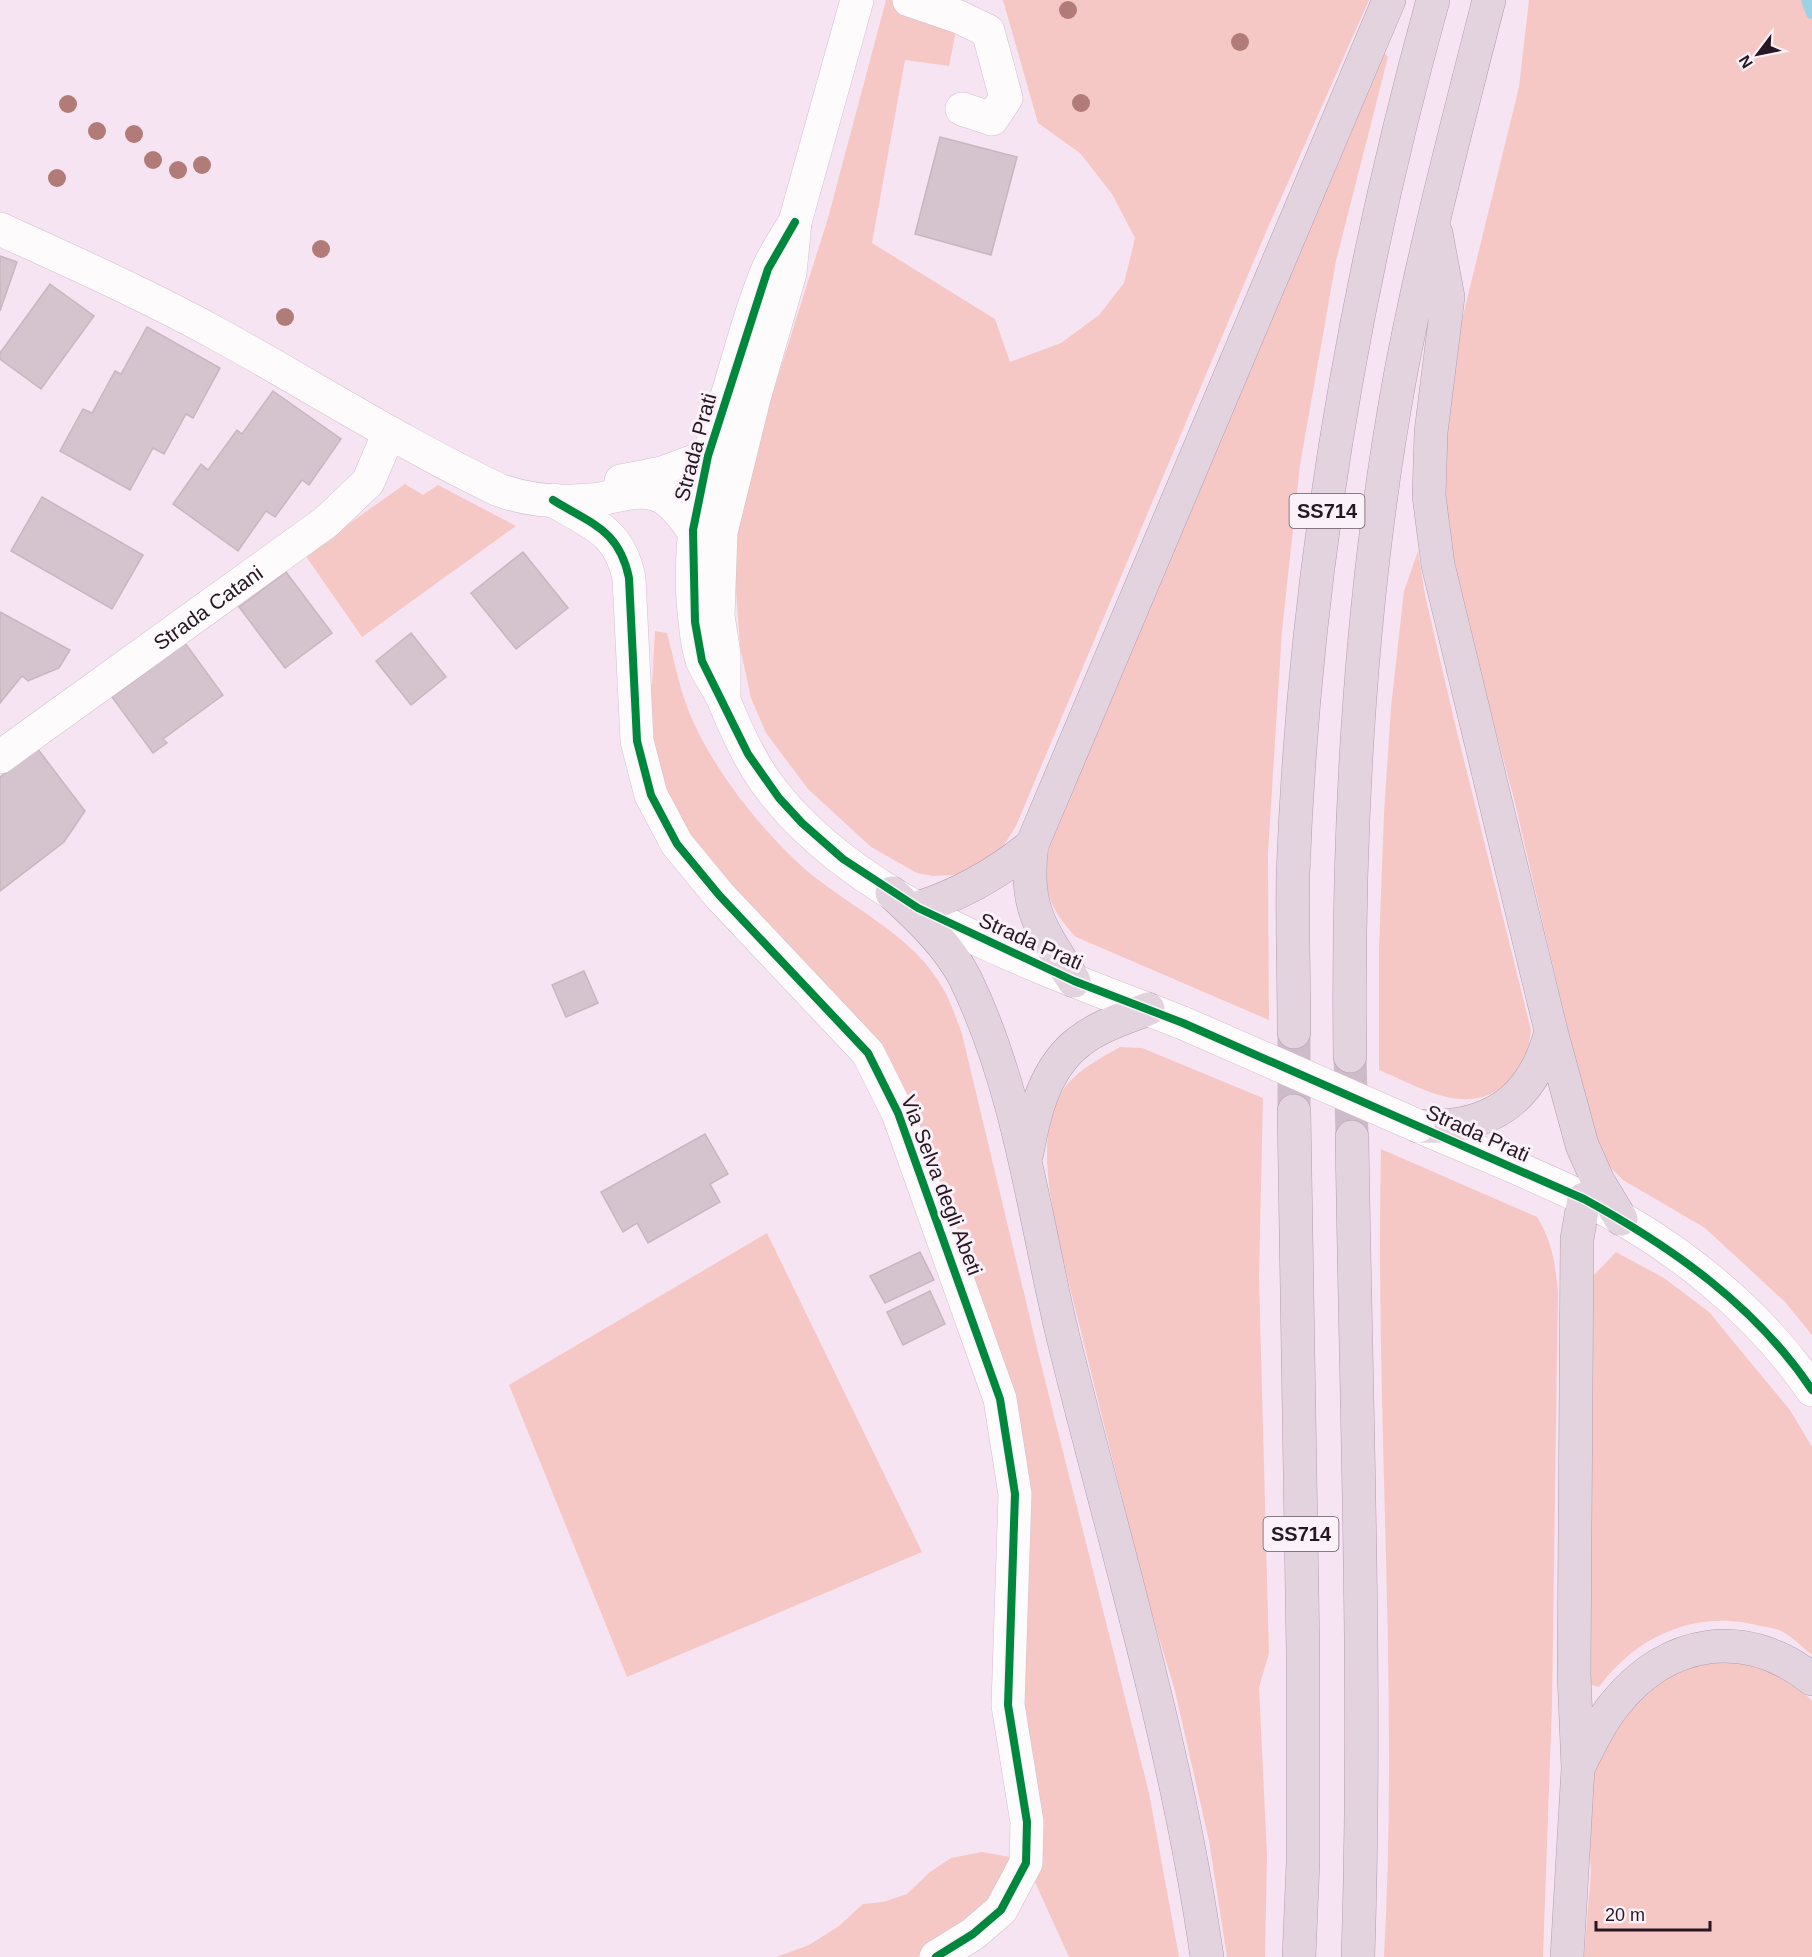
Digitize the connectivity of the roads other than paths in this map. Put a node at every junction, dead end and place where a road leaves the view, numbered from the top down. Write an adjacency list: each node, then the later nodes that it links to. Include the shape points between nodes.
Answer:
1 (857, 0): 8 (street, Strada Prati)
2 (909, 0): 6 (street, via 988,31 1006,99 992,119)
3 (1389, 0): 16 (highway)
4 (1433, 0): 21 (highway, SS714, via 1364,282 1321,548 1308,661 1294,864)
5 (1489, 0): 7 (highway, SS714)
6 (962, 109)
7 (1433, 218): 20 (highway, via 1448,297 1431,442 1429,496 1438,565); 22 (highway, SS714, via 1385,468 1360,685 1348,893)
8 (795, 222): 11 (street, Strada Prati, via 768,269); 14 (street, Strada Prati, via 790,273 721,532 718,616 724,654)
9 (0, 229): 10 (street, via 219,334)
10 (390, 433): 12 (street, via 516,496); 15 (street, Strada Catani, via 368,482 326,522)
11 (708, 456): 12 (street, via 663,473 589,487); 13 (street, Strada Prati)
12 (553, 500): 13 (street, via 590,500 650,492 675,507); 32 (street, Via Selva degli Abeti, via 606,532 624,556 629,578 638,741 651,795 677,844 719,895 868,1053 898,1113 1000,1399 1015,1494 1008,1705 1027,1822 1026,1863 1001,1910 973,1934)
13 (693, 530): 14 (street, Strada Prati, via 695,622 702,660)
14 (724, 700): 17 (street, Strada Prati, via 748,754 779,798 843,859)
15 (0, 757)
16 (1032, 845): 17 (highway, via 990,876 952,896); 18 (highway, via 1030,895 1035,913)
17 (905, 901): 18 (street, Strada Prati); 26 (highway, via 932,930 964,976 990,1038)
18 (1074, 981): 19 (street, Strada Prati)
19 (1148, 1009): 24 (street, Strada Prati, bridge); 26 (highway, via 1079,1041 1053,1072 1035,1108)
20 (1551, 1031): 24 (highway, via 1537,1071 1515,1098 1494,1114 1470,1123); 28 (highway, via 1582,1145)
21 (1294, 1032)
22 (1350, 1056)
23 (1294, 1111): 34 (highway, SS714, via 1304,1652)
24 (1418, 1126): 27 (street, Strada Prati)
25 (1352, 1137): 35 (highway, SS714, via 1362,1648)
26 (1026, 1160): 33 (highway, via 1063,1334 1175,1776)
27 (1584, 1199): 28 (street, Strada Prati); 31 (highway, via 1577,1251 1574,1674)
28 (1621, 1219): 29 (street, Strada Prati, via 1660,1243 1736,1303 1775,1342)
29 (1812, 1390)
30 (1812, 1679): 31 (highway, via 1795,1666 1758,1650 1737,1646 1684,1652 1665,1660 1630,1687 1613,1706)
31 (1578, 1768): 36 (highway)
32 (936, 1957)
33 (1208, 1957)
34 (1299, 1957)
35 (1358, 1957)
36 (1567, 1957)

